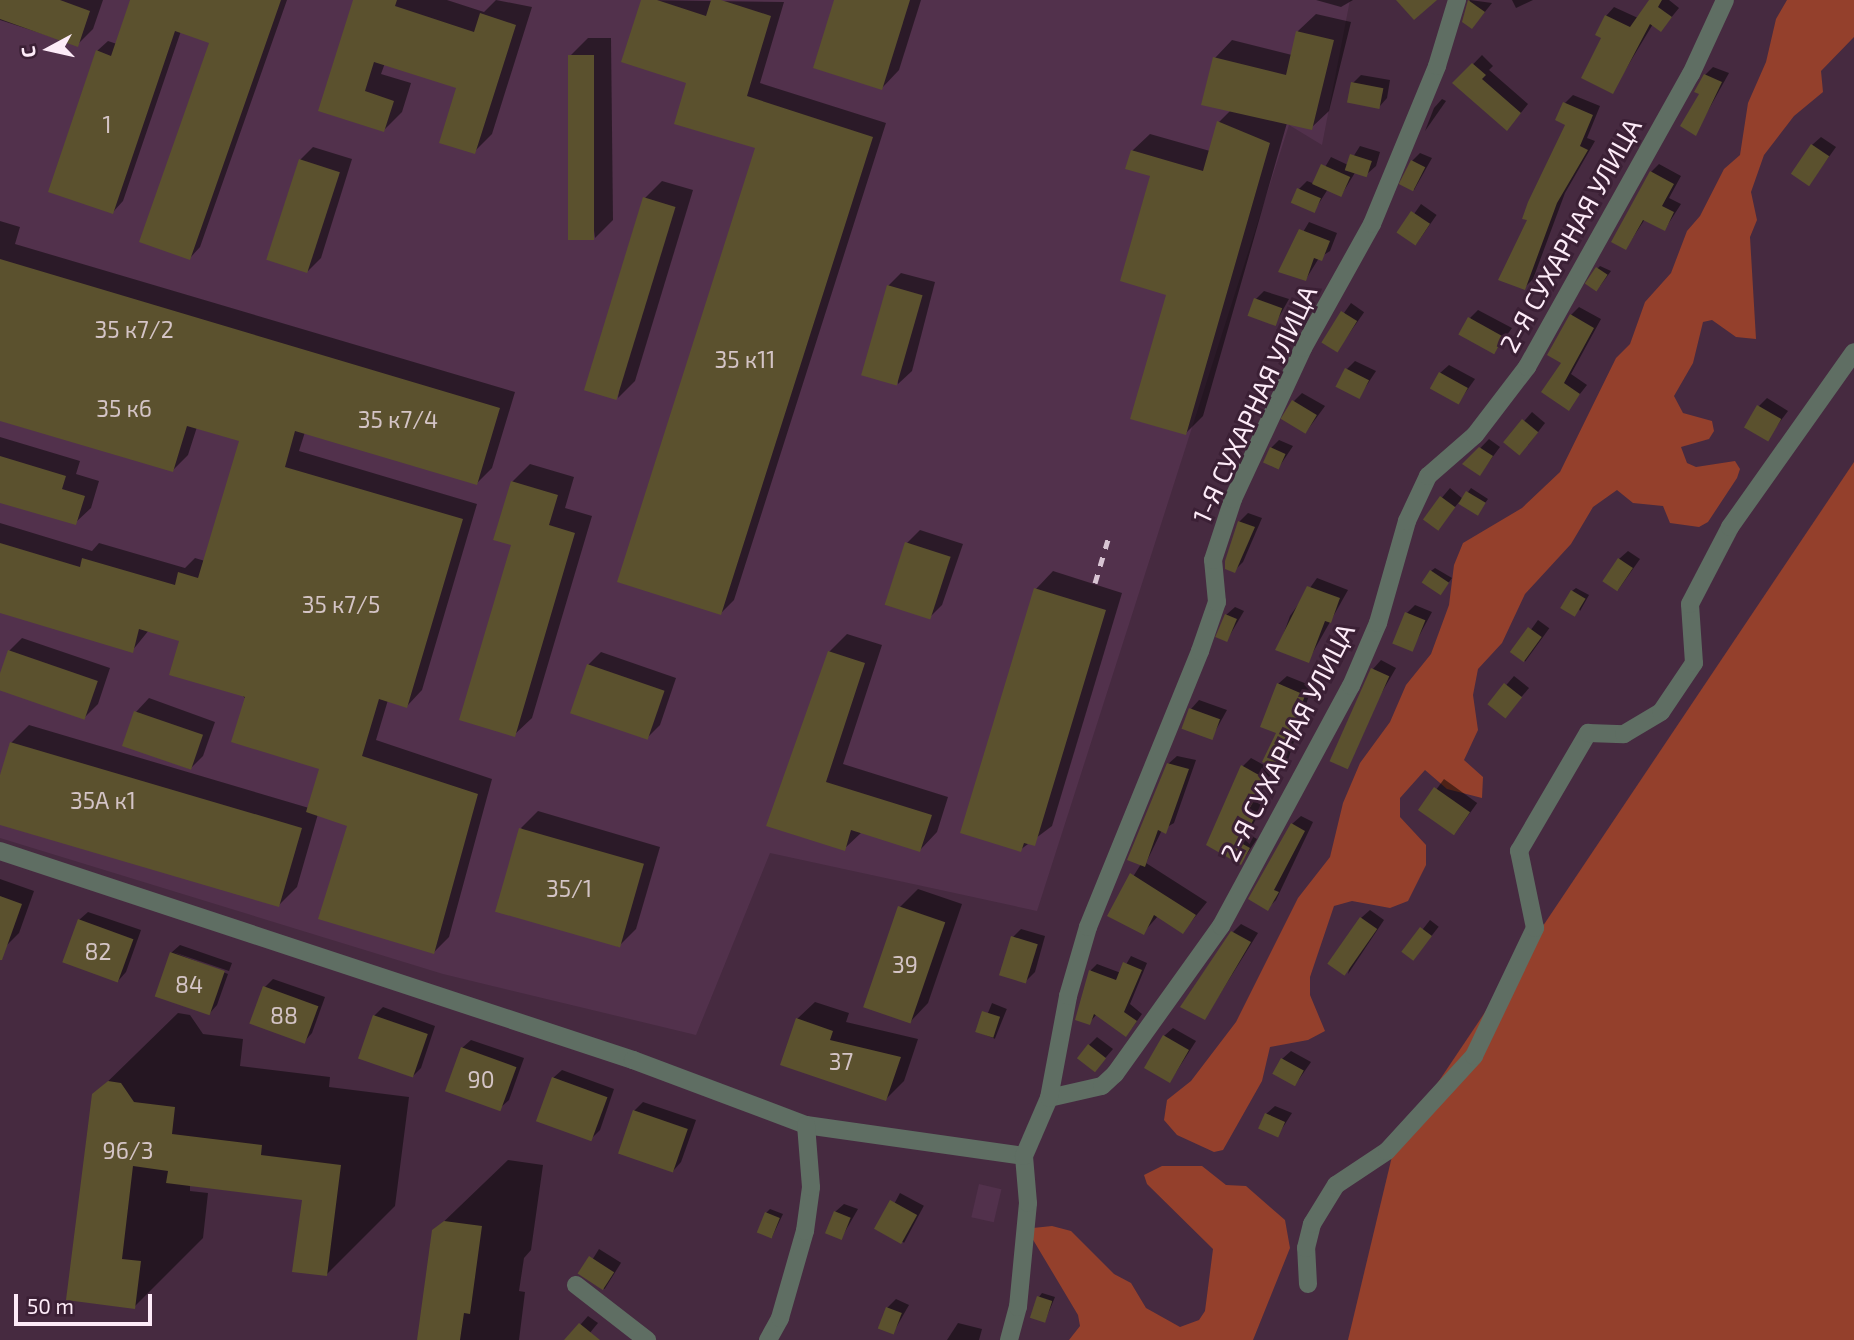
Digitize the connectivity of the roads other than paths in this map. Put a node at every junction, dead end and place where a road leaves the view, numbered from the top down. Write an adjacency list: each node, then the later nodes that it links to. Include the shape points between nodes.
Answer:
1 (1457, 0): 5 (street, 1-Я СУХАРНАЯ УЛИЦА, via 1437,66 1372,224 1303,348 1233,499 1213,560 1217,602 1178,711 1088,927 1068,996)
2 (1725, 0): 5 (street, 2-Я СУХАРНАЯ УЛИЦА, via 1691,74 1527,367 1475,435 1428,476 1407,521 1378,624 1352,686 1221,926 1115,1074 1089,1091)
3 (1854, 352): 8 (street, via 1730,527 1695,593 1690,604 1694,663 1688,672 1661,712 1625,734 1588,733 1518,851 1535,928 1480,1045 1387,1151 1336,1185 1312,1224 1306,1248)
4 (0, 851): 6 (street, via 594,1046)
5 (1049, 1098): 7 (street, 1-Я СУХАРНАЯ УЛИЦА)
6 (806, 1125): 7 (street); 11 (street, via 810,1187 806,1231 780,1318)
7 (1024, 1156): 12 (street, via 1028,1203 1018,1307)
8 (1308, 1284)
9 (576, 1285): 10 (street)
10 (647, 1340)
11 (768, 1340)
12 (1009, 1340)

